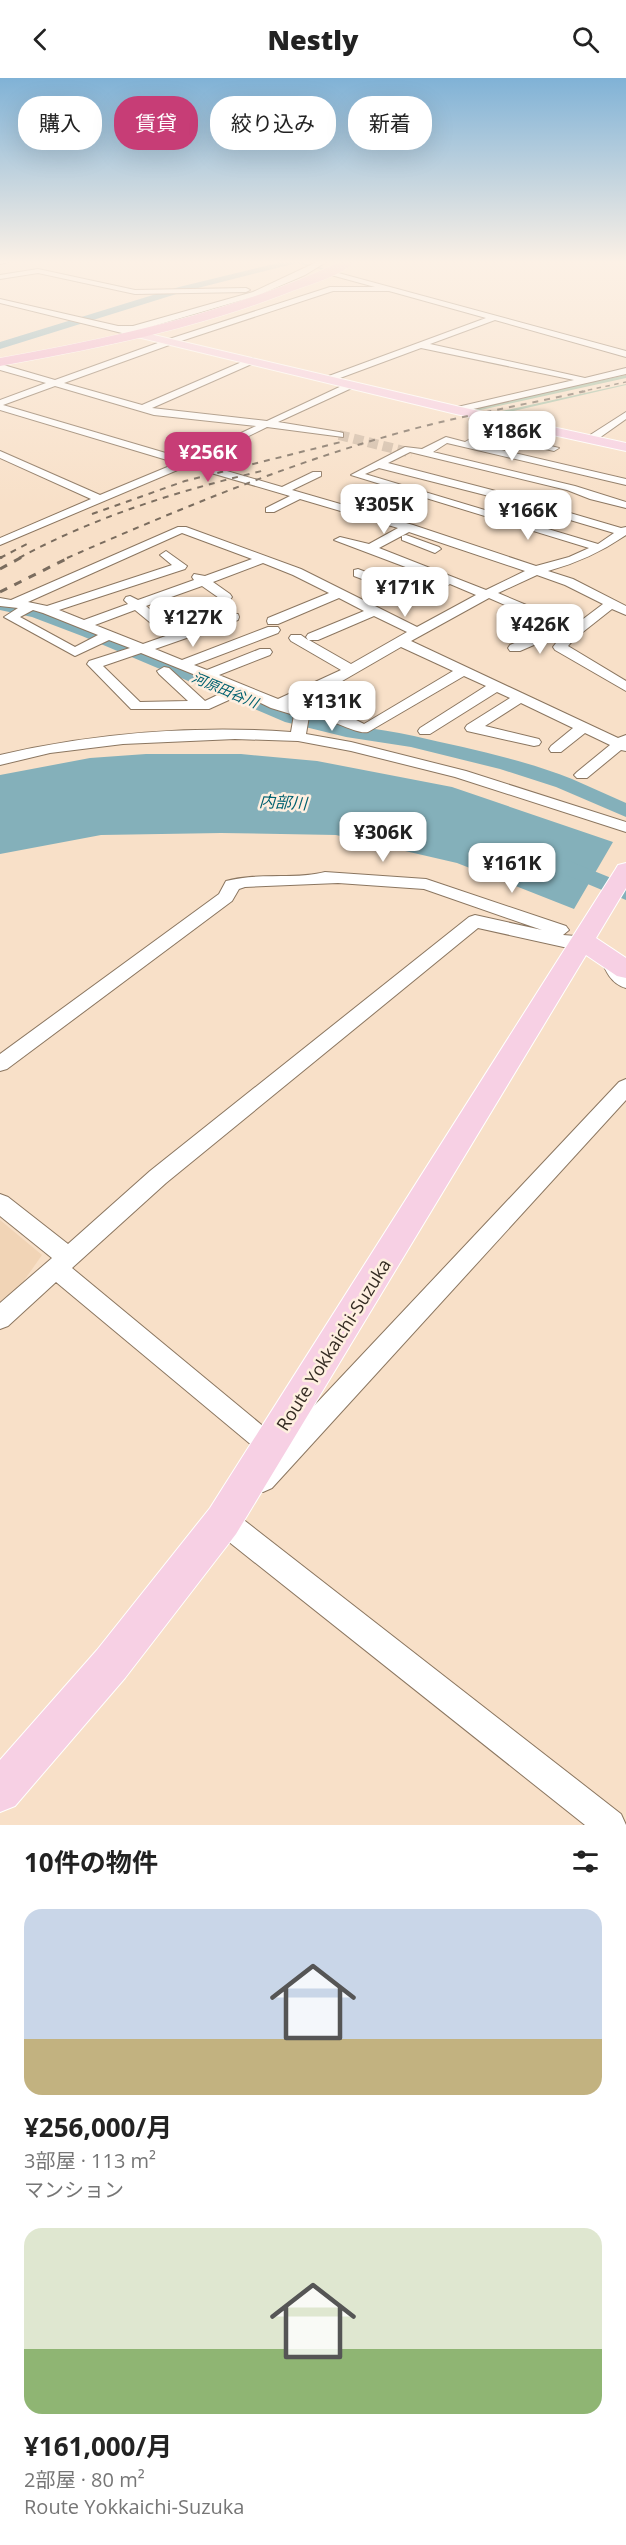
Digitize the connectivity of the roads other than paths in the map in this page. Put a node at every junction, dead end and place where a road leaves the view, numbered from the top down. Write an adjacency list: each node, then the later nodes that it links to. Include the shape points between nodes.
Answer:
1 (79, 343): 8 (highway)
2 (168, 343): 14 (street)
3 (171, 343): 9 (main road)
4 (428, 343): 6 (street)
5 (584, 343): 7 (street)
6 (421, 345): 12 (street); 13 (street)
7 (626, 354)
8 (0, 360)
9 (251, 361): 12 (main road); 19 (street)
10 (0, 367): 14 (street)
11 (626, 372): 13 (street)
12 (329, 380): 15 (main road)
13 (584, 381): 20 (street)
14 (54, 383): 17 (street); 19 (street)
15 (351, 385): 20 (main road); 23 (street)
16 (0, 393): 17 (street)
17 (22, 395): 18 (street)
18 (0, 405): 33 (street)
19 (142, 409): 22 (street)
20 (456, 410): 25 (main road)
21 (626, 415): 26 (street)
22 (190, 417): 23 (street); 24 (street)
23 (266, 425): 23 (street, via 327,430 346,435 340,438); 33 (street)
24 (339, 435)
25 (573, 436): 26 (main road); 29 (street)
26 (591, 440): 28 (main road)
27 (467, 445): 29 (street, via 486,433); 30 (street, via 446,440); 32 (street)
28 (626, 447)
29 (554, 448): 32 (street)
30 (413, 453): 34 (street, via 396,454); 36 (street); 36 (street); 42 (street)
31 (0, 454): 41 (street)
32 (535, 461): 36 (street); 37 (street)
33 (187, 462): 38 (street); 41 (street)
34 (378, 464): 39 (street); 44 (street, via 356,475)
35 (317, 474): 38 (street)
36 (512, 477): 39 (street); 42 (street)
37 (626, 482)
38 (284, 490): 40 (street)
39 (488, 493): 44 (street); 47 (street)
40 (300, 495): 45 (street); 46 (street)
41 (100, 499): 49 (street)
42 (605, 500): 43 (street)
43 (626, 505)
44 (466, 506): 51 (street)
45 (270, 510)
46 (409, 527): 48 (street); 58 (street)
47 (624, 531): 51 (street)
48 (395, 534): 53 (street); 54 (street)
49 (3, 538)
50 (340, 540): 53 (street)
51 (604, 545): 52 (street); 58 (street, via 573,560)
52 (626, 546)
53 (370, 548): 61 (street)
54 (435, 549)
55 (166, 555): 57 (street)
56 (263, 559): 59 (street, via 182,529); 62 (street); 64 (street)
57 (181, 566): 62 (street); 63 (street)
58 (537, 570): 65 (street); 69 (street)
59 (85, 573): 63 (street); 70 (street)
60 (358, 573): 66 (street)
61 (449, 580): 65 (street); 66 (street)
62 (205, 582): 67 (street); 71 (street)
63 (115, 588): 71 (street); 72 (street)
64 (340, 593): 74 (street); 89 (street)
65 (488, 594): 68 (street); 79 (street)
66 (415, 595): 74 (street)
67 (226, 597)
68 (502, 599): 75 (street); 80 (street, via 527,610)
69 (612, 604): 73 (street); 81 (street)
70 (19, 606): 72 (street); 82 (street, via 10,617 75,652)
71 (138, 606): 77 (street); 78 (street)
72 (47, 610): 78 (street)
73 (626, 611)
74 (377, 612): 79 (street); 83 (street)
75 (471, 616)
76 (233, 617): 87 (street)
77 (157, 621)
78 (83, 625): 82 (street)
79 (417, 632): 85 (street)
80 (552, 633): 81 (street); 86 (street)
81 (569, 636): 95 (street, via 560,647)
82 (105, 637): 87 (street)
83 (313, 637)
84 (296, 638): 90 (street)
85 (400, 641): 90 (street); 92 (street)
86 (515, 648)
87 (138, 650): 89 (street); 98 (street, via 94,664 136,706)
88 (265, 652): 93 (street)
89 (181, 665): 93 (street)
90 (351, 670): 99 (street)
91 (164, 671): 98 (street)
92 (463, 671): 94 (street); 100 (street, via 367,727 309,711)
93 (206, 675): 96 (street)
94 (496, 687): 97 (street); 102 (street)
95 (626, 687)
96 (233, 693): 98 (street, via 210,705); 99 (street)
97 (520, 698): 101 (street); 103 (street, via 472,728)
98 (201, 705)
99 (276, 705): 100 (street)
100 (300, 724): 106 (street, via 267,735 113,739 48,748); 108 (street, via 336,743 466,774)
101 (582, 727): 104 (street); 105 (street)
102 (425, 731)
103 (534, 742)
104 (624, 744): 107 (street)
105 (556, 749)
106 (0, 760)
107 (582, 775)
108 (626, 827)
109 (626, 870): 110 (main road, Route Yokkaichi-Suzuka)
110 (604, 946): 111 (street, via 615,971); 112 (street, via 426,884 337,878 263,879 232,885 226,897); 115 (street, via 567,942 475,921 193,1148); 117 (main road, Route Yokkaichi-Suzuka)
111 (626, 982)
112 (0, 1064)
113 (626, 1087): 118 (street)
114 (0, 1203): 115 (street)
115 (63, 1264): 116 (street); 117 (street)
116 (0, 1318)
117 (271, 1446): 118 (main road, Route Yokkaichi-Suzuka)
118 (223, 1521): 119 (main road, Route Yokkaichi-Suzuka, via 111,1664); 120 (street)
119 (0, 1791)
120 (610, 1825)

